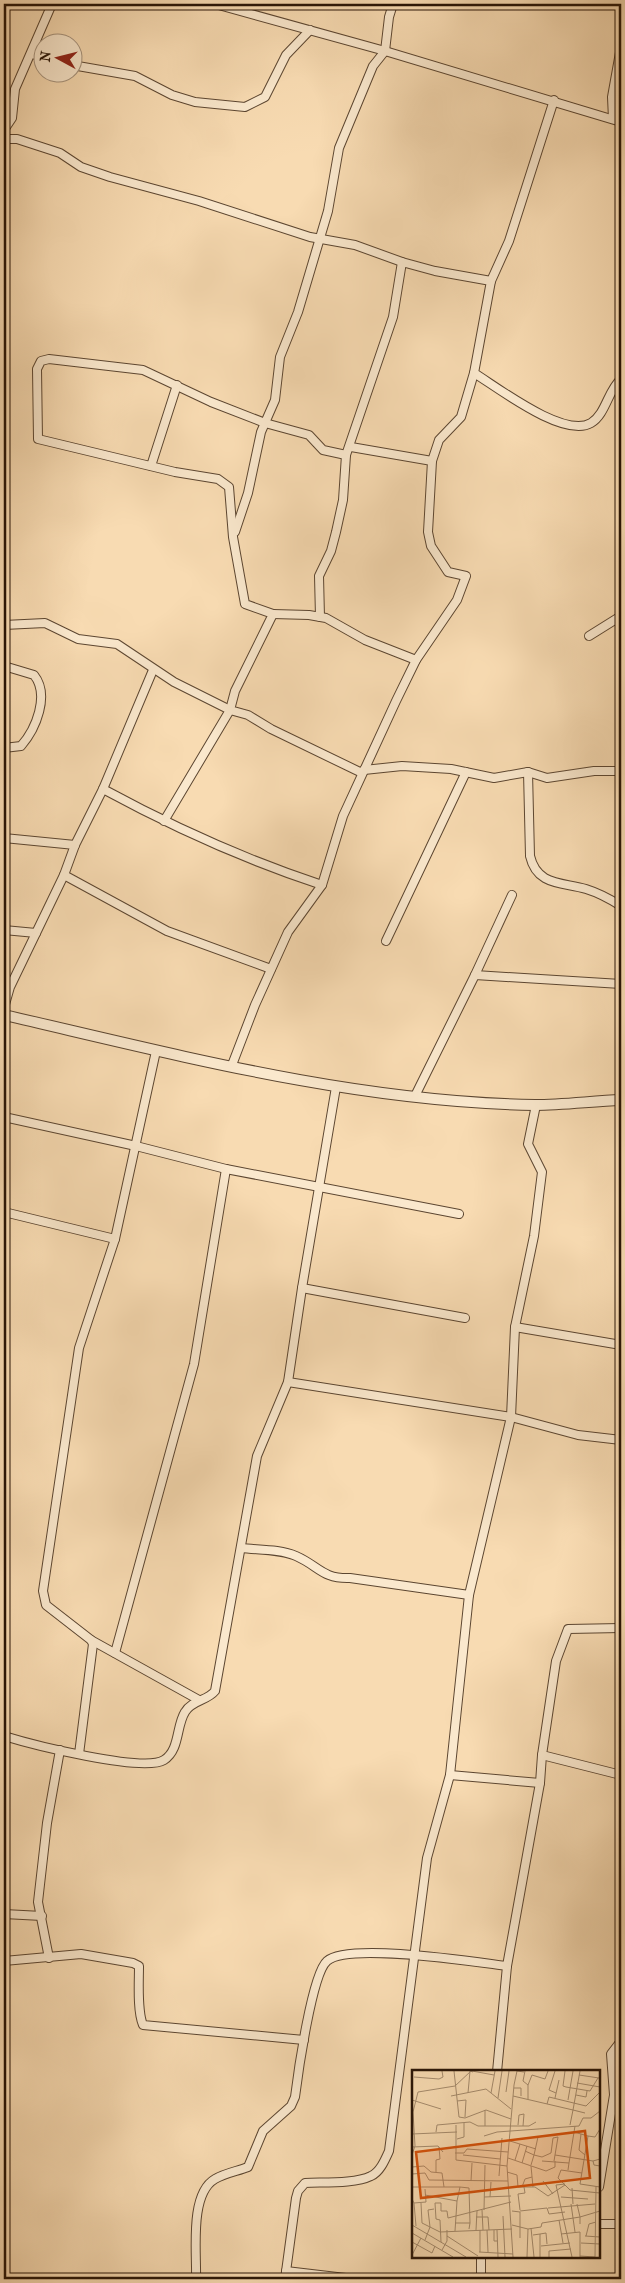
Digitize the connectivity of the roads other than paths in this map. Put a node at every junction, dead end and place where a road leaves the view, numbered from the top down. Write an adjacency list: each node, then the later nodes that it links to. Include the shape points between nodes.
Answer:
1 (52, 4): 5 (street)
2 (215, 4): 4 (street)
3 (393, 4): 7 (street)
4 (310, 30): 7 (street); 9 (street, via 286,55 265,97 245,107 195,102 172,95 135,76)
5 (41, 32)
6 (621, 47): 11 (street, via 612,97)
7 (385, 51): 10 (street); 14 (street, via 373,66 339,148)
8 (32, 54): 12 (street, via 15,89 12,118)
9 (82, 68)
10 (554, 100): 11 (street); 16 (street, via 510,241)
11 (617, 120)
12 (4, 130)
13 (4, 139): 14 (street, via 17,139 60,153 81,166 110,177)
14 (321, 239): 15 (street, via 354,245); 20 (street, via 280,356 275,400)
15 (402, 262): 16 (street); 21 (street, via 393,317)
16 (491, 281): 17 (street)
17 (474, 373): 18 (street, via 558,423 582,426 598,417); 23 (street, via 461,417 439,440)
18 (621, 379)
19 (177, 385): 20 (street); 24 (street); 24 (street, via 143,370 107,365 49,359 41,361 37,368 38,439)
20 (265, 423): 22 (street, via 304,433 323,450); 25 (street, via 248,493)
21 (351, 447): 22 (street); 23 (street)
22 (346, 455): 28 (street, via 343,500 336,532 331,551 318,576)
23 (432, 461): 31 (street, via 428,532 431,546 448,572 466,576 457,600)
24 (151, 466): 25 (street, via 225,482 231,492)
25 (233, 536): 26 (street, via 245,604)
26 (273, 614): 28 (street); 34 (street, via 235,691)
27 (621, 616): 30 (street)
28 (320, 617): 31 (street, via 365,640)
29 (4, 625): 33 (street, via 45,623 78,639 116,644)
30 (589, 636)
31 (416, 660): 36 (street)
32 (4, 666): 35 (street, via 34,675 39,686 40,708 21,746)
33 (153, 670): 34 (street); 40 (street)
34 (230, 710): 36 (street, via 248,715); 41 (street)
35 (4, 748)
36 (363, 772): 37 (street, via 402,766); 45 (street, via 343,816)
37 (466, 772): 38 (street, via 494,778); 50 (street)
38 (528, 772): 39 (street, via 546,778 594,771); 47 (street, via 533,868 548,880 588,890)
39 (621, 772)
40 (103, 789): 41 (street); 43 (street)
41 (164, 821): 45 (street, via 268,867)
42 (4, 838): 43 (street)
43 (75, 844): 44 (street)
44 (64, 875): 49 (street); 51 (street, via 167,931)
45 (322, 885): 51 (street, via 288,932)
46 (512, 895): 52 (street)
47 (621, 906)
48 (4, 930): 49 (street)
49 (36, 933): 54 (street, via 10,987)
50 (386, 941)
51 (271, 969): 57 (street)
52 (475, 975): 53 (street); 59 (street)
53 (621, 984)
54 (4, 1008)
55 (4, 1015): 56 (street)
56 (156, 1051): 57 (street); 63 (street)
57 (232, 1065): 58 (street)
58 (336, 1087): 59 (street); 65 (street)
59 (415, 1096): 61 (street)
60 (621, 1100): 61 (street)
61 (536, 1105): 71 (street, via 528,1144 542,1172 534,1236)
62 (4, 1117): 63 (street)
63 (136, 1146): 64 (street); 68 (street)
64 (226, 1169): 65 (street); 80 (street, via 194,1364)
65 (320, 1189): 67 (street); 69 (street)
66 (4, 1212): 68 (street)
67 (459, 1214)
68 (115, 1239): 79 (street, via 79,1348 42,1591 46,1605)
69 (302, 1288): 70 (street); 73 (street)
70 (465, 1318)
71 (515, 1327): 72 (street); 74 (street)
72 (621, 1345)
73 (288, 1382): 74 (street); 76 (street, via 257,1456)
74 (511, 1417): 75 (street, via 578,1435); 77 (street)
75 (621, 1440)
76 (241, 1548): 77 (street, via 286,1552 333,1578); 81 (street, via 218,1683 212,1695)
77 (469, 1595): 86 (street)
78 (621, 1628): 85 (street, via 568,1629 556,1661)
79 (91, 1640): 80 (street); 84 (street, via 94,1650)
80 (116, 1653): 81 (street)
81 (198, 1700): 84 (street, via 184,1713 172,1752 166,1760 133,1763)
82 (4, 1736): 83 (street)
83 (60, 1750): 84 (street); 90 (street, via 38,1902)
84 (79, 1754)
85 (542, 1754): 87 (street); 88 (street)
86 (450, 1775): 88 (street); 91 (street, via 428,1858)
87 (621, 1775)
88 (540, 1783): 94 (street)
89 (4, 1914): 90 (street)
90 (42, 1916): 92 (street)
91 (413, 1956): 94 (street); 95 (street, via 362,1952 328,1959 319,1975); 102 (street, via 389,2151 372,2176 305,2183 300,2187)
92 (49, 1958): 93 (street); 95 (street, via 81,1954 139,1966 139,2015 143,2024)
93 (4, 1961)
94 (507, 1966): 97 (street)
95 (304, 2040): 103 (street, via 291,2106 263,2131 248,2167 216,2178 201,2197 197,2211)
96 (621, 2040): 98 (street, via 611,2054 614,2095)
97 (497, 2070)
98 (600, 2181)
99 (600, 2224): 100 (street)
100 (621, 2224)
101 (481, 2258): 105 (street)
102 (286, 2275): 104 (street)
103 (196, 2279)
104 (354, 2279)
105 (481, 2279)

